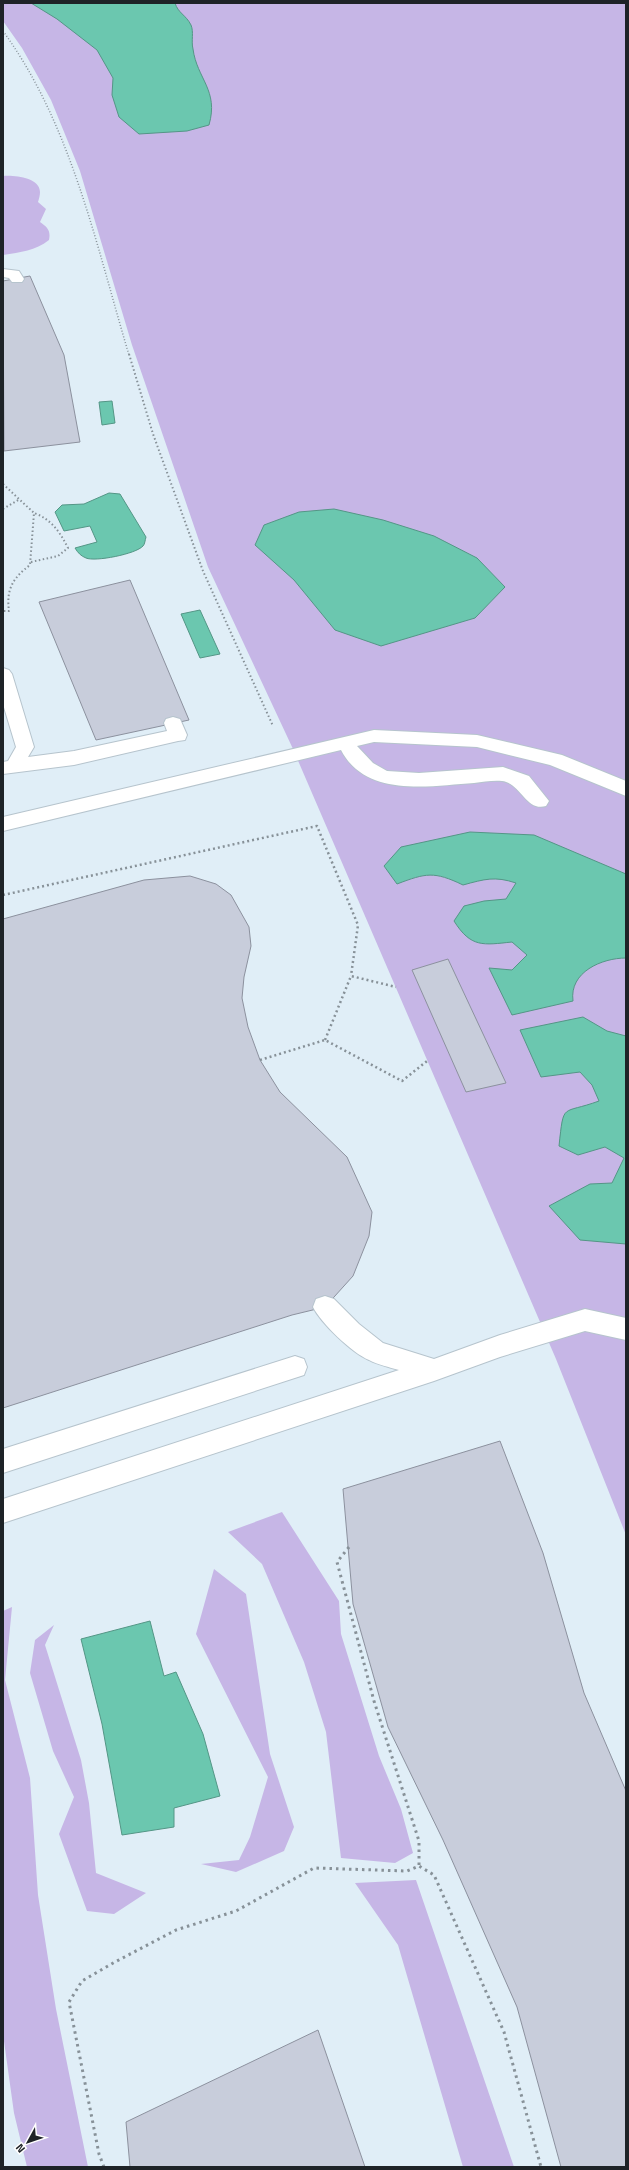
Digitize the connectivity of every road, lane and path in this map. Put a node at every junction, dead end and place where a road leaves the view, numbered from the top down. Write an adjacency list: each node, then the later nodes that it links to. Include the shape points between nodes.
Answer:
1 (3, 31): 12 (path, via 45,100 73,168 153,434 203,571)
2 (3, 272): 3 (lane, via 14,274)
3 (17, 279)
4 (3, 484): 5 (path)
5 (20, 499): 6 (path); 7 (path)
6 (3, 509)
7 (34, 513): 8 (path); 8 (path, via 45,517 61,534 68,548 58,556)
8 (31, 562): 9 (path, via 8,587 9,610)
9 (3, 611)
10 (3, 674): 14 (lane, via 25,748)
11 (173, 724): 14 (lane, via 178,735 74,758)
12 (276, 731)
13 (346, 744): 15 (lane, via 374,736 477,741 556,760); 16 (lane, via 366,768 384,777 419,780 504,774 522,781); 17 (lane)
14 (9, 767)
15 (626, 788)
16 (539, 801)
17 (3, 824)
18 (3, 895): 19 (path, via 317,826 358,925)
19 (351, 976): 20 (path); 21 (path)
20 (396, 987)
21 (325, 1040): 22 (path); 23 (path, via 402,1081)
22 (260, 1060)
23 (427, 1061)
24 (325, 1307): 27 (lane, via 350,1332 376,1352)
25 (626, 1329): 27 (lane, via 585,1320 500,1346)
26 (295, 1367): 28 (lane)
27 (434, 1370): 29 (lane)
28 (3, 1461)
29 (3, 1511)
30 (348, 1547): 31 (path, via 337,1562 338,1570 348,1596 354,1629 374,1701 419,1841)
31 (419, 1866): 32 (path, via 407,1871 314,1868 236,1911 176,1930 82,1981 69,2002 99,2154); 33 (path, via 434,1874 504,2032)
32 (104, 2167)
33 (541, 2167)

